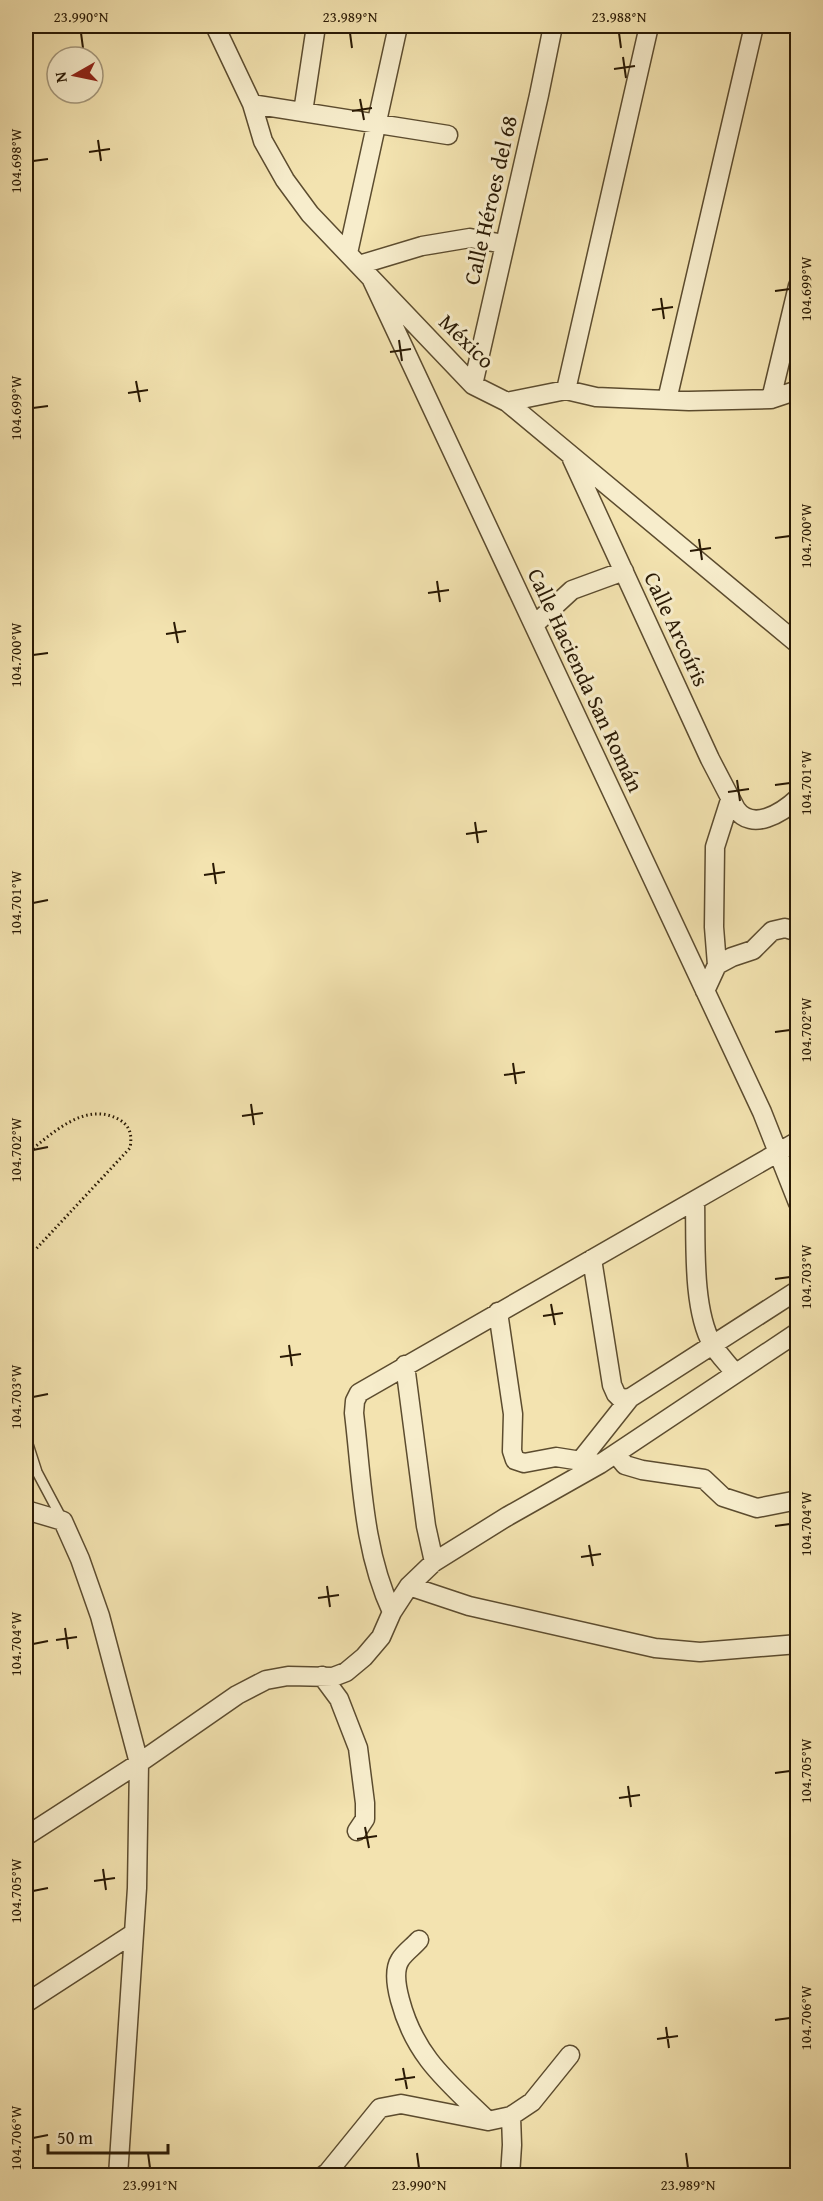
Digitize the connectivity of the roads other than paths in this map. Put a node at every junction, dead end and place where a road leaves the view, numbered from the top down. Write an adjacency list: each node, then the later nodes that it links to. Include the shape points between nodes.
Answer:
1 (215, 26): 7 (street, México)
2 (316, 26): 8 (street)
3 (398, 26): 9 (street)
4 (553, 26): 11 (street, Calle Héroes del 68)
5 (649, 26): 16 (street)
6 (754, 26): 19 (street)
7 (252, 104): 8 (street); 12 (street, México, via 263,141 285,180 310,214)
8 (303, 112): 9 (street)
9 (375, 124): 10 (street); 12 (street)
10 (448, 135)
11 (504, 244): 12 (street, via 470,238); 15 (street, Calle Héroes del 68)
12 (353, 259): 13 (street, México)
13 (372, 280): 15 (street, México); 23 (street, Calle Hacienda San Román)
14 (798, 286): 18 (street)
15 (473, 384): 20 (street, México)
16 (566, 390): 19 (street, via 596,397); 20 (street)
17 (798, 390): 18 (street)
18 (771, 399): 19 (street)
19 (667, 400)
20 (507, 402): 21 (street, México)
21 (570, 454): 22 (street, Calle Arcoíris); 24 (street, México)
22 (624, 571): 23 (street, via 572,590); 26 (street, Calle Arcoíris)
23 (534, 625): 29 (street, Calle Hacienda San Román)
24 (798, 644)
25 (798, 798): 26 (street, Calle Arcoíris, via 787,808 760,819 741,816)
26 (730, 800): 28 (street, via 716,847)
27 (798, 932): 28 (street, via 785,928 772,931 753,951)
28 (717, 965): 29 (street)
29 (705, 991): 31 (street, Calle Hacienda San Román)
30 (798, 1141): 31 (street)
31 (778, 1152): 32 (street); 33 (street, Calle Hacienda San Román)
32 (695, 1201): 34 (street); 38 (street, via 699,1297)
33 (798, 1203)
34 (592, 1259): 36 (street); 41 (street, via 612,1385 621,1399)
35 (796, 1296): 38 (street)
36 (498, 1312): 39 (street); 44 (street, via 513,1414 515,1460 524,1463 556,1457)
37 (798, 1332): 40 (street)
38 (712, 1344): 40 (street); 41 (street)
39 (405, 1365): 49 (street); 51 (street, via 359,1393 354,1413 371,1553)
40 (735, 1373): 43 (street)
41 (630, 1398): 44 (street)
42 (26, 1438): 48 (lane, via 37,1472)
43 (616, 1454): 45 (street); 46 (street, via 626,1465 642,1470 704,1479 723,1497 757,1508)
44 (580, 1461): 45 (street)
45 (600, 1464): 49 (street)
46 (798, 1500)
47 (26, 1510): 48 (street)
48 (63, 1521): 54 (street, via 100,1616)
49 (434, 1562): 50 (street)
50 (409, 1586): 51 (street); 52 (street, via 470,1606 655,1648 700,1652)
51 (392, 1612): 53 (street, via 381,1637 364,1657 346,1672)
52 (798, 1644)
53 (322, 1676): 54 (street, via 266,1680 237,1695); 55 (street, via 339,1699 358,1748 365,1819)
54 (139, 1763): 56 (street); 57 (street)
55 (357, 1831)
56 (26, 1836)
57 (134, 1933): 59 (street); 63 (street)
58 (419, 1940): 62 (street, via 399,1960 396,1984 405,2020 421,2052)
59 (26, 2002)
60 (570, 2055): 61 (street, via 532,2102)
61 (511, 2116): 62 (street); 65 (street)
62 (488, 2121): 64 (street, via 401,2104 380,2108)
63 (118, 2175)
64 (323, 2175)
65 (510, 2175)

